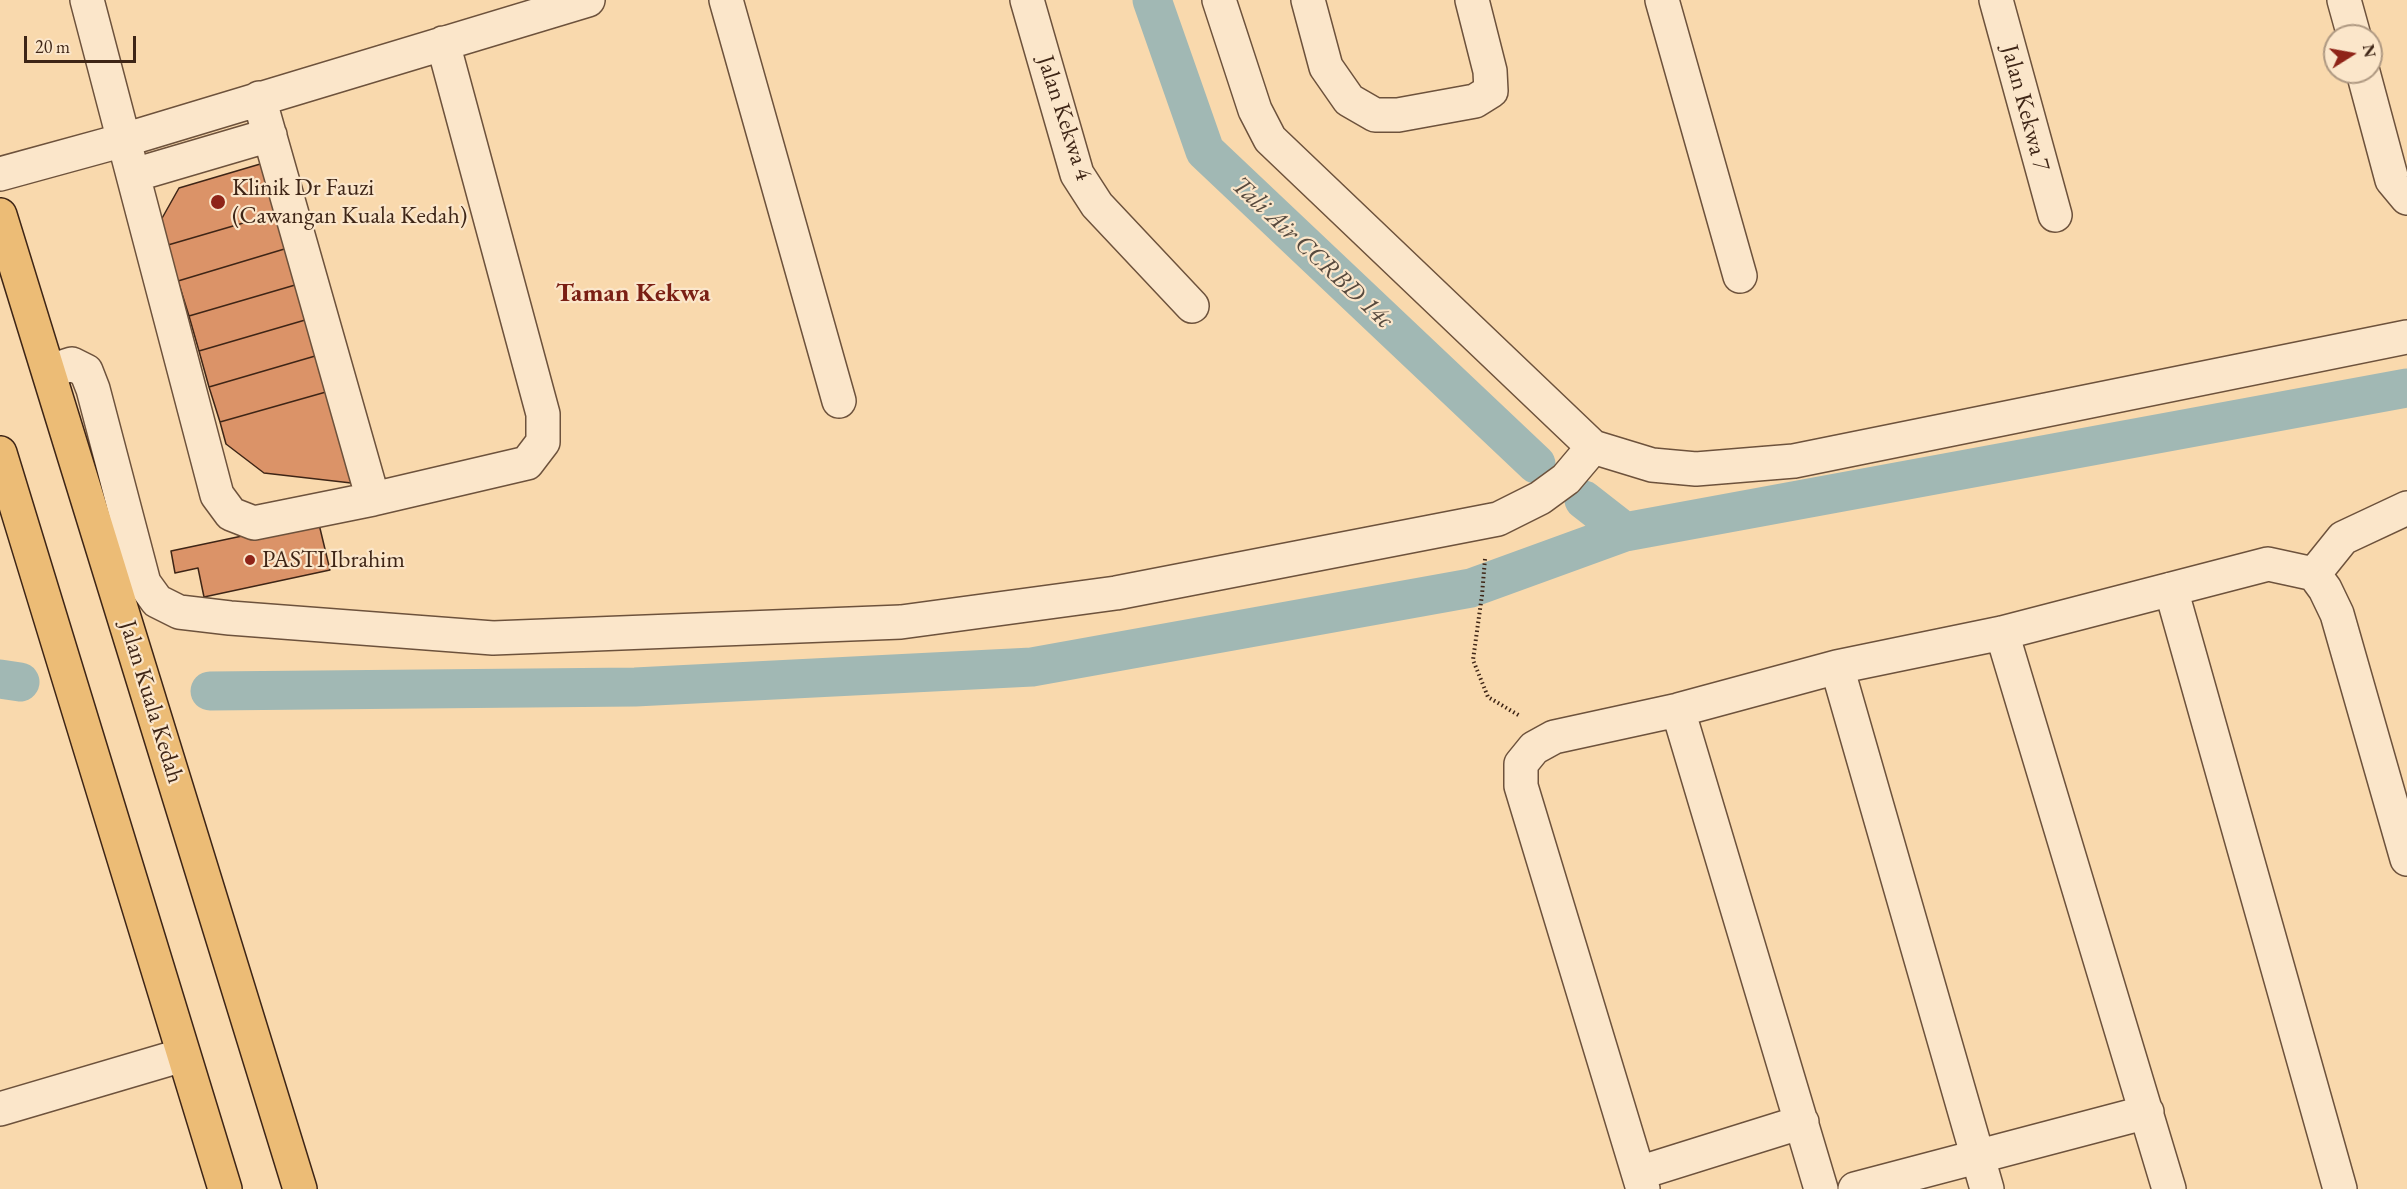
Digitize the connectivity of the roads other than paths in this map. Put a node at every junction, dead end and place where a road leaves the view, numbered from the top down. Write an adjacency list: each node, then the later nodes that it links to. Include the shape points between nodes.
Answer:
1 (87, 0): 16 (street)
2 (588, 0): 12 (street)
3 (726, 0): 26 (street)
4 (1027, 0): 23 (street, Jalan Kekwa 4, via 1077,174 1097,205)
5 (1219, 0): 27 (street, via 1255,110 1270,139)
6 (1308, 0): 7 (street, via 1326,67 1349,100 1375,115 1398,115 1476,101 1491,91 1490,71)
7 (1472, 0)
8 (1662, 0): 22 (street)
9 (1996, 0): 21 (street, Jalan Kekwa 7)
10 (2344, 0): 11 (street)
11 (2351, 24)
12 (443, 43): 14 (street); 29 (street, via 543,414 543,442 527,463)
13 (2366, 84): 19 (street, via 2392,180)
14 (259, 98): 15 (street); 16 (street)
15 (270, 135): 18 (street); 29 (street)
16 (124, 140): 17 (street); 18 (street)
17 (0, 174)
18 (134, 175): 29 (street, via 217,495 231,514 254,523)
19 (2407, 198)
20 (0, 215): 25 (main road, Jalan Kuala Kedah)
21 (2055, 215)
22 (1740, 276)
23 (1192, 306)
24 (2407, 337): 27 (street, via 1794,461 1696,469 1652,465)
25 (50, 371): 27 (street, via 72,364 86,371 144,583 157,601 178,612 230,618 494,638 901,622 1116,593 1498,519 1540,498 1566,479); 44 (main road, Jalan Kuala Kedah)
26 (839, 400)
27 (1593, 447)
28 (0, 453): 37 (main road)
29 (373, 500)
30 (2407, 508): 31 (street, via 2343,538)
31 (2314, 574): 32 (street, via 2268,564); 36 (street, via 2337,614)
32 (2171, 589): 33 (street); 49 (street)
33 (2002, 633): 34 (street); 39 (street)
34 (1837, 667): 35 (street); 41 (street)
35 (1678, 710): 40 (street); 42 (street, via 1554,737 1534,748 1521,764 1521,786)
36 (2407, 859)
37 (183, 1055): 38 (street); 43 (main road)
38 (0, 1109)
39 (2147, 1112): 41 (street); 48 (street)
40 (1802, 1122): 42 (street); 45 (street)
41 (1978, 1156): 46 (street); 47 (street)
42 (1641, 1181)
43 (225, 1189)
44 (300, 1189)
45 (1821, 1189)
46 (1855, 1189)
47 (1987, 1189)
48 (2169, 1189)
49 (2340, 1189)

